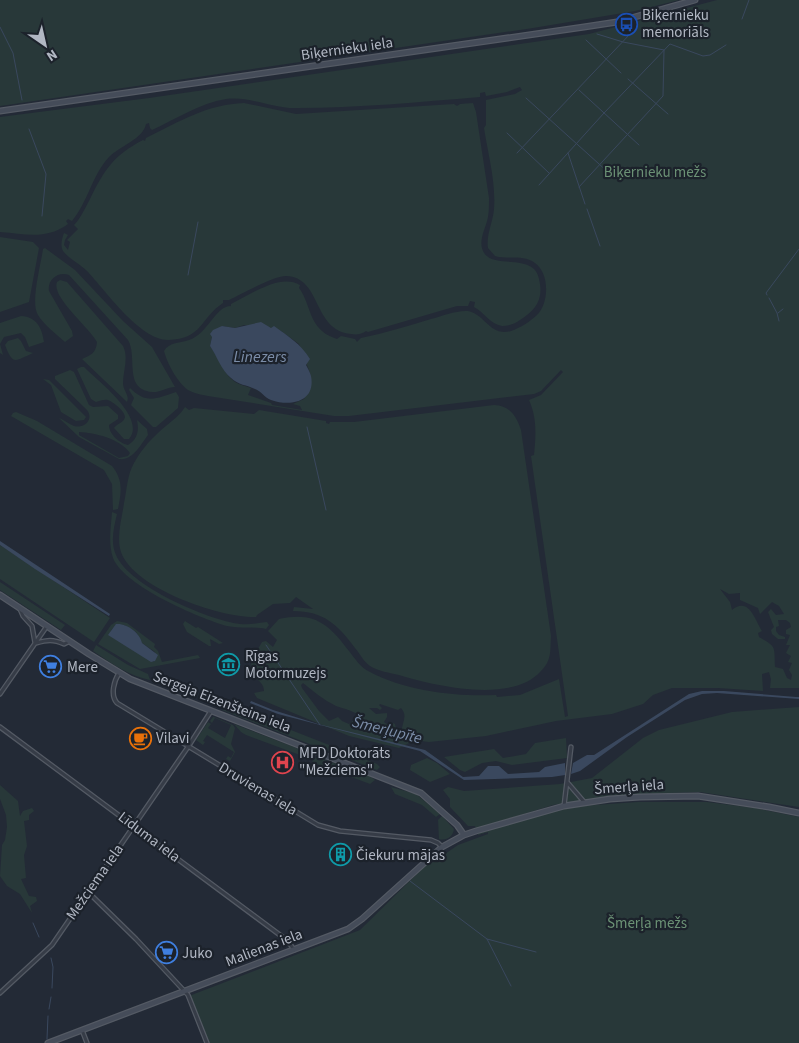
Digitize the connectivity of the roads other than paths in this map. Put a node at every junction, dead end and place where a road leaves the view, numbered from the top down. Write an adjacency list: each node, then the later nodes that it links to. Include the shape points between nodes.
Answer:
1 (694, 0): 2 (street, Biķernieku iela, via 617,22)
2 (0, 111)
3 (0, 595): 4 (street, Sergeja Eizenšteina iela)
4 (20, 609): 5 (street, Sergeja Eizenšteina iela); 7 (street, via 32,626)
5 (47, 626): 6 (street, Sergeja Eizenšteina iela); 7 (street)
6 (70, 641): 7 (street, via 64,644 50,640); 8 (street, Sergeja Eizenšteina iela)
7 (36, 643): 9 (street)
8 (120, 673): 10 (street, Sergeja Eizenšteina iela); 12 (street, Druvienas iela, via 115,682 114,700)
9 (0, 694)
10 (211, 711): 12 (street, Mežciema iela); 19 (street, Sergeja Eizenšteina iela, via 409,787 426,796)
11 (0, 727): 18 (street, Līduma iela)
12 (188, 747): 18 (street, Mežciema iela); 20 (street, Druvienas iela, via 323,827 430,840)
13 (571, 747): 14 (street)
14 (567, 782): 15 (street); 16 (street)
15 (585, 803): 16 (street, Šmerļa iela); 17 (street, Šmerļa iela, via 698,796)
16 (564, 806): 19 (street, Šmerļa iela)
17 (799, 813)
18 (134, 826): 21 (street, Mežciema iela); 22 (street, Līduma iela, via 288,941)
19 (464, 835): 20 (street, Malienas iela)
20 (442, 847): 22 (street, Malienas iela, via 358,923)
21 (88, 892): 23 (street); 24 (street, Mežciema iela, via 52,945)
22 (294, 950): 23 (street, Malienas iela)
23 (185, 991): 25 (street, Malienas iela); 28 (street)
24 (0, 993)
25 (82, 1030): 26 (street, Malienas iela); 27 (street)
26 (48, 1043)
27 (87, 1043)
28 (206, 1043)

